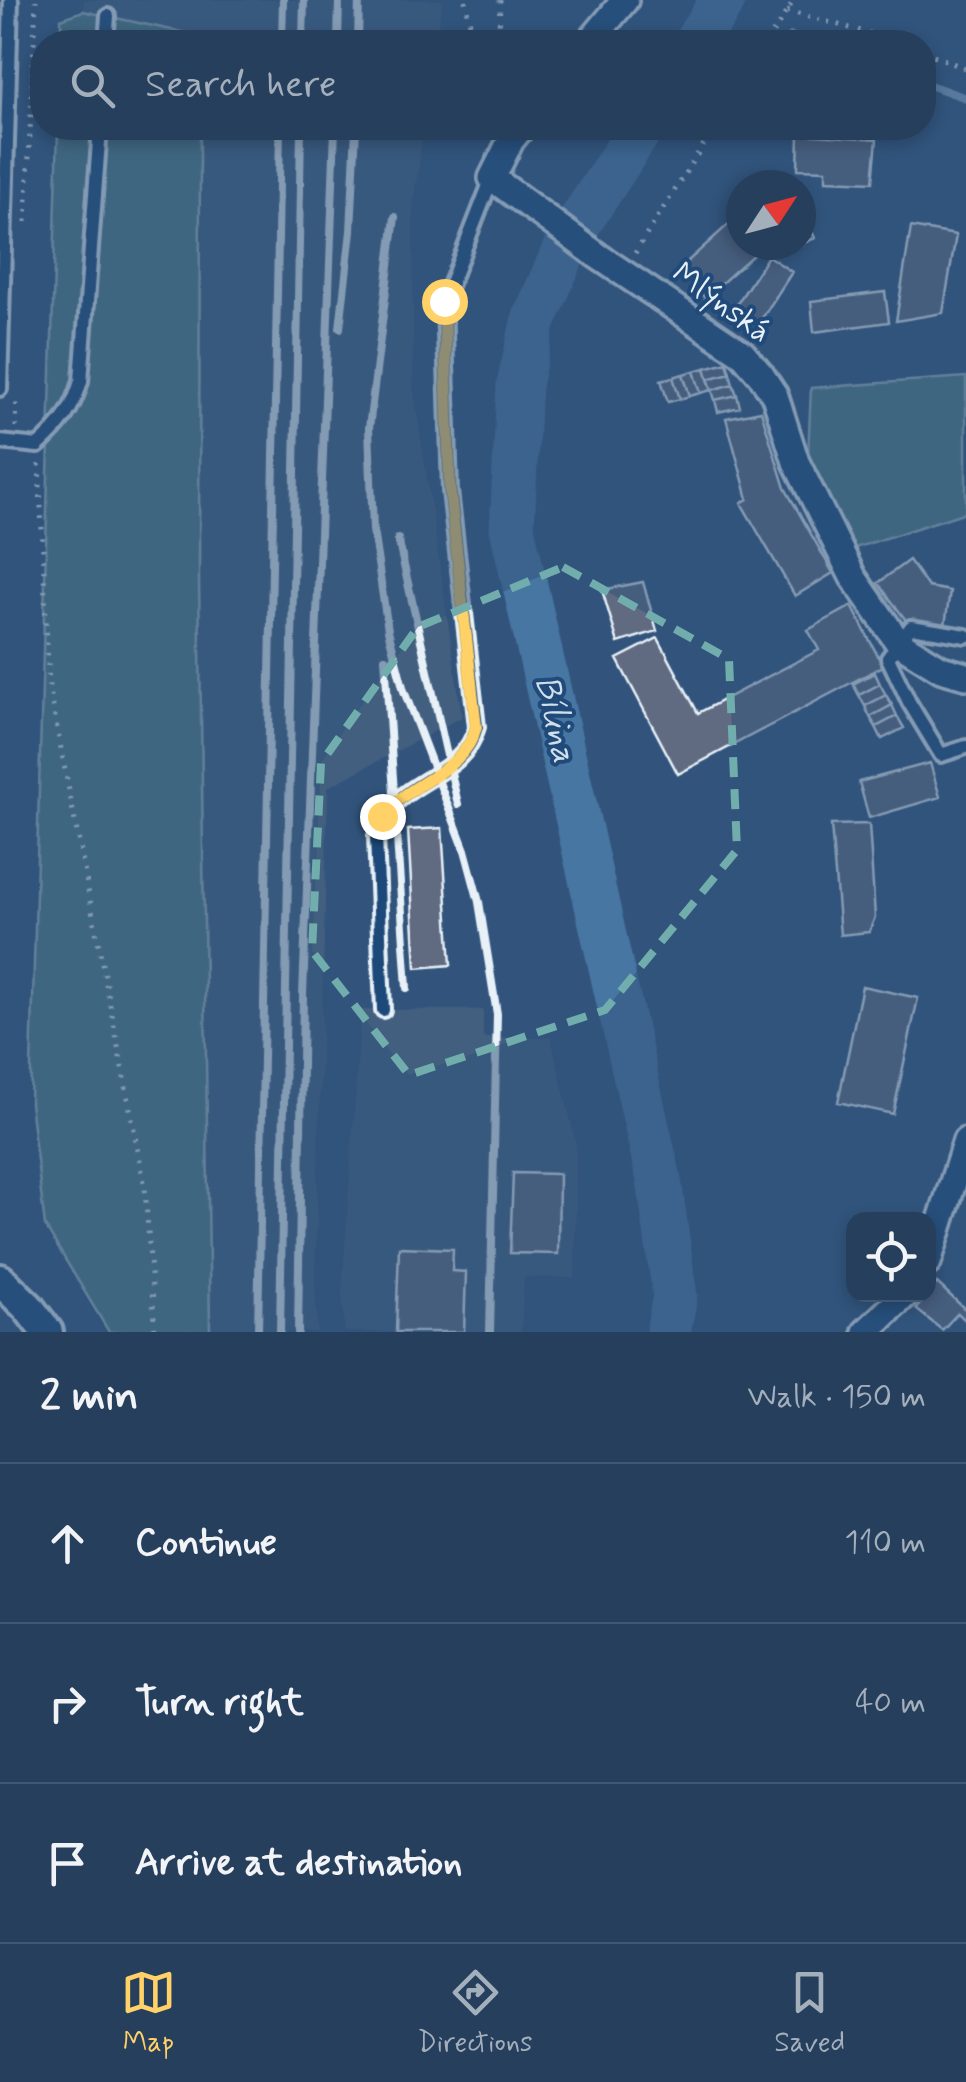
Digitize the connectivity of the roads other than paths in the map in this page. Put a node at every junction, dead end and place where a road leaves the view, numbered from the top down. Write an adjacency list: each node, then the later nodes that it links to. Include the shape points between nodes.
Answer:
1 (12, 0): 9 (lane)
2 (625, 0): 5 (street)
3 (108, 16): 4 (lane)
4 (107, 30)
5 (600, 30)
6 (99, 140): 10 (lane, via 75,404 38,446)
7 (510, 140): 8 (street)
8 (492, 178): 12 (street, Mlýnská, via 742,353 762,375 853,576); 15 (lane, via 444,301 450,492 476,727 472,746 460,758 382,816 376,836)
9 (0, 388)
10 (0, 442)
11 (966, 636): 12 (lane, via 911,627)
12 (898, 642): 13 (street); 14 (lane, via 888,658 941,756)
13 (966, 676)
14 (966, 747)
15 (383, 1010)
16 (966, 1141): 17 (street)
17 (936, 1237)
18 (0, 1280): 20 (street)
19 (898, 1302): 21 (street)
20 (48, 1332)
21 (866, 1332)

